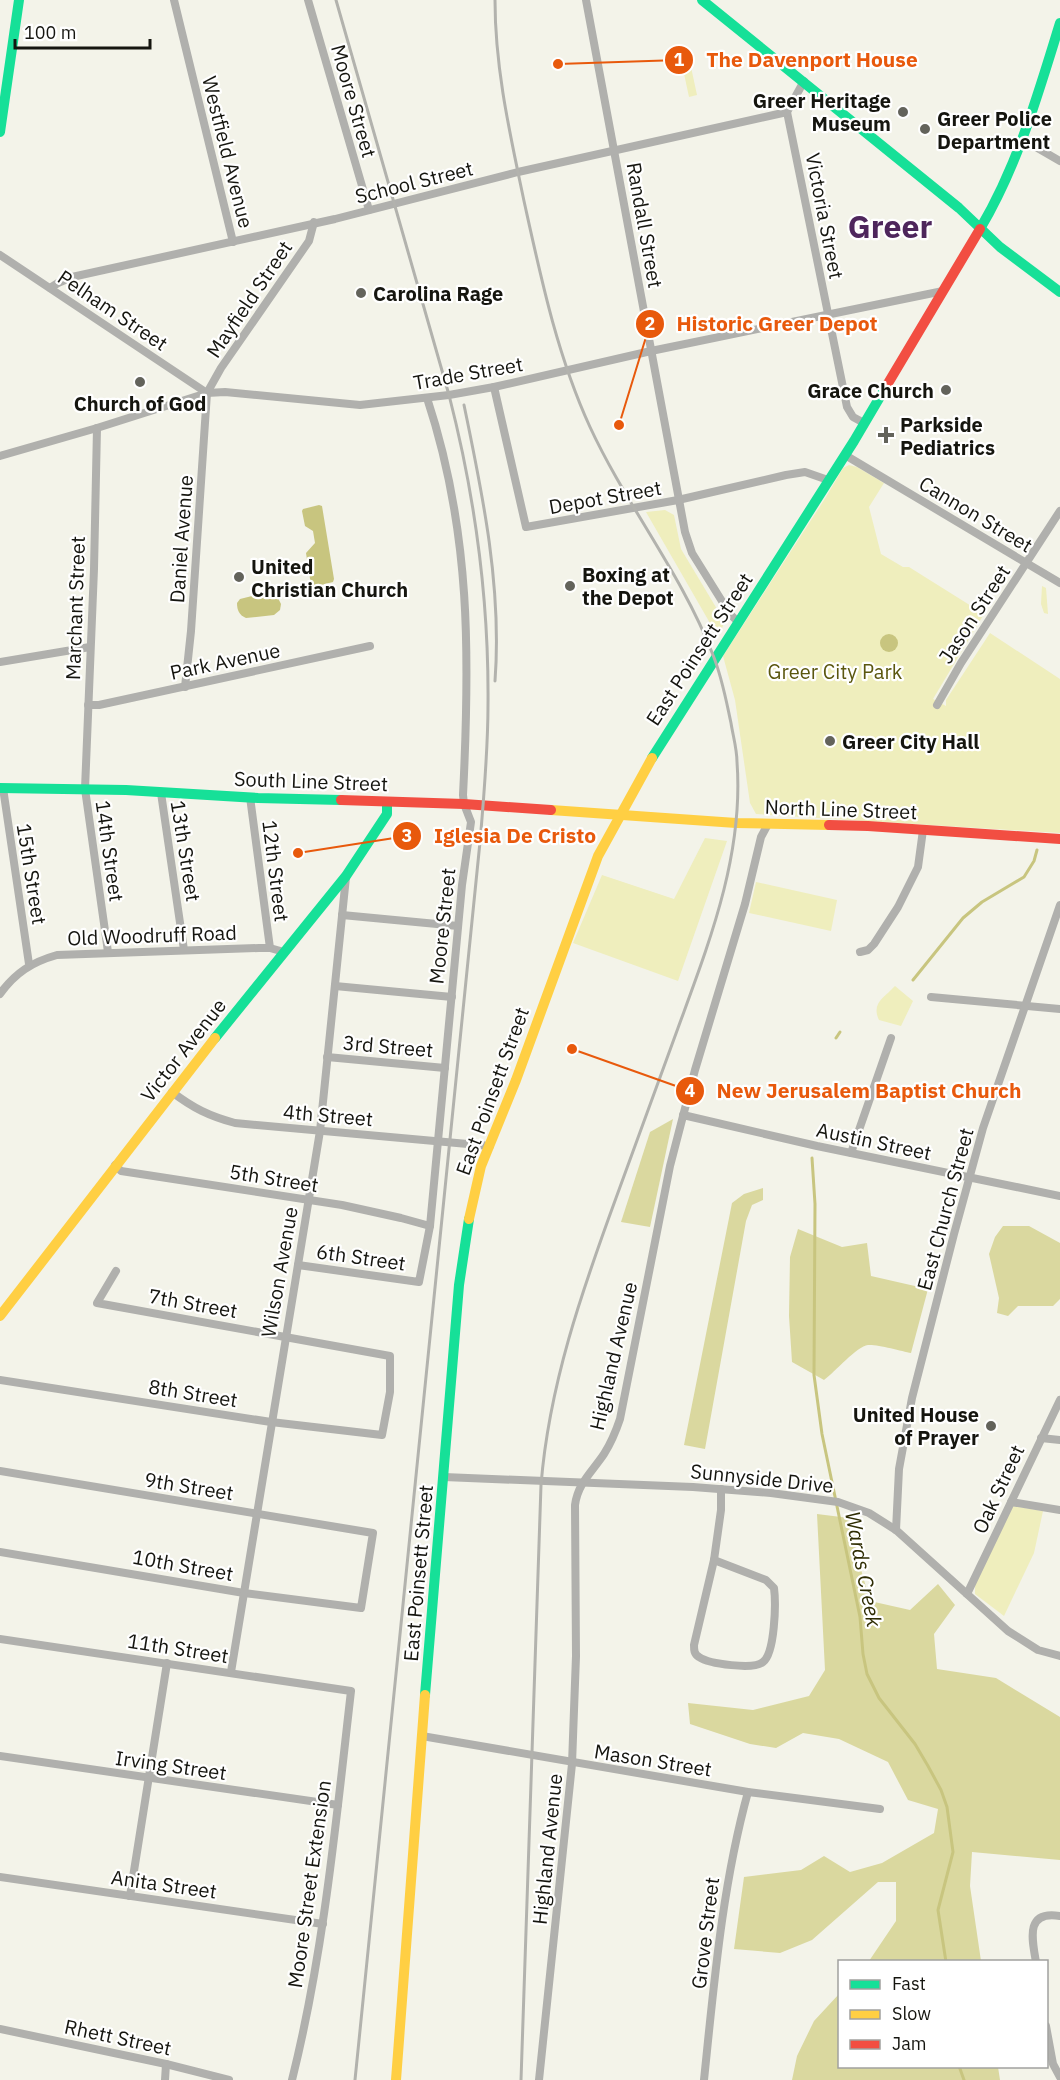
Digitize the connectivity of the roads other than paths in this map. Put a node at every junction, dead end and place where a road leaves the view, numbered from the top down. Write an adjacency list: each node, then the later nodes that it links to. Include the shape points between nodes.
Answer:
1 (19, 0): 9 (main road)
2 (174, 0): 16 (street, Westfield Avenue)
3 (308, 0): 13 (street, Moore Street)
4 (586, 0): 11 (street, Randall Street)
5 (702, 0): 7 (main road)
6 (1060, 23): 10 (main road, East Poinsett Street)
7 (804, 81): 8 (street); 15 (main road)
8 (787, 112): 11 (street, School Street); 23 (street, Victoria Street)
9 (0, 132)
10 (1022, 139): 12 (street); 15 (main road, East Poinsett Street, via 999,195)
11 (614, 151): 13 (street, School Street); 24 (street, Randall Street)
12 (1060, 161)
13 (369, 210): 14 (street, School Street)
14 (314, 222): 16 (street, School Street); 26 (street, Mayfield Street, via 309,241)
15 (980, 228): 19 (main road, East Poinsett Street); 20 (main road)
16 (233, 242): 18 (street, School Street, via 72,277)
17 (0, 255): 18 (street, Pelham Street)
18 (50, 288): 26 (street, Pelham Street)
19 (943, 291): 21 (street, Trade Street); 22 (main road, East Poinsett Street)
20 (1060, 292)
21 (925, 295): 22 (street); 23 (street, Trade Street)
22 (933, 308): 28 (main road, East Poinsett Street)
23 (828, 316): 24 (street, Trade Street); 28 (street, Victoria Street, via 847,407 850,414)
24 (651, 351): 25 (street, Trade Street); 33 (street, Randall Street)
25 (494, 387): 27 (street, Trade Street); 33 (street, Depot Street, via 526,527)
26 (207, 393): 27 (street, Trade Street, via 360,405); 29 (street, Trade Street); 41 (street, Daniel Avenue)
27 (427, 398): 49 (street, Moore Street, via 453,498 464,581 468,660)
28 (864, 423): 30 (main road, East Poinsett Street)
29 (97, 428): 31 (street, Trade Street); 39 (street, Marchant Street)
30 (845, 455): 32 (main road, East Poinsett Street); 35 (street, Cannon Street)
31 (0, 456)
32 (828, 480): 33 (street, Depot Street, via 805,472); 37 (main road, East Poinsett Street)
33 (678, 500): 37 (street, Randall Street, via 692,553)
34 (1060, 511): 35 (street, Jason Street)
35 (1027, 563): 36 (street, Cannon Street); 43 (street, Jason Street)
36 (1060, 583)
37 (736, 621): 50 (main road, East Poinsett Street)
38 (370, 646): 41 (street, Park Avenue)
39 (90, 647): 40 (street); 42 (street, Marchant Street)
40 (0, 662)
41 (186, 687): 42 (street, Park Avenue)
42 (88, 705): 45 (street, Marchant Street)
43 (937, 705)
44 (1, 788): 45 (main road, South Line Street); 63 (street, 15th Street)
45 (85, 789): 46 (main road, South Line Street); 60 (street, 14th Street)
46 (161, 793): 47 (main road, South Line Street); 59 (street, 13th Street)
47 (250, 797): 48 (main road, South Line Street); 58 (street, 12th Street)
48 (387, 802): 49 (main road, South Line Street); 54 (main road, Victor Avenue, via 387,814)
49 (464, 804): 50 (main road, South Line Street); 57 (street, Moore Street, via 471,822)
50 (620, 814): 51 (main road, North Line Street); 77 (main road, East Poinsett Street, via 598,856)
51 (768, 824): 52 (main road, North Line Street); 74 (street, Highland Avenue, via 761,837)
52 (923, 830): 53 (main road, North Line Street); 62 (street, via 920,861 908,887 874,944)
53 (1060, 839)
54 (346, 876): 56 (street, Wilson Avenue); 61 (main road, Victor Avenue)
55 (1060, 905): 68 (street, East Church Street)
56 (342, 915): 57 (street); 64 (street, Wilson Avenue)
57 (459, 926): 66 (street, Moore Street)
58 (270, 948): 59 (street, Old Woodruff Road); 61 (street, Old Woodruff Road)
59 (184, 950): 60 (street, Old Woodruff Road)
60 (108, 952): 63 (street, Old Woodruff Road, via 57,954)
61 (284, 952): 73 (main road, Victor Avenue)
62 (860, 952)
63 (29, 964): 65 (street, Old Woodruff Road)
64 (335, 986): 66 (street); 71 (street, Wilson Avenue)
65 (0, 994)
66 (452, 997): 72 (street, Moore Street)
67 (931, 997): 68 (street)
68 (1025, 1006): 69 (street); 80 (street, East Church Street)
69 (1060, 1009)
70 (891, 1038): 78 (street)
71 (327, 1057): 72 (street, 3rd Street); 75 (street, Wilson Avenue)
72 (445, 1068): 76 (street, Moore Street)
73 (172, 1092): 75 (street, 4th Street, via 192,1107 220,1119); 79 (main road, Victor Avenue)
74 (683, 1115): 78 (street, Austin Street); 97 (street, Highland Avenue, via 620,1419 604,1454)
75 (320, 1131): 76 (street, 4th Street); 82 (street, Wilson Avenue)
76 (438, 1140): 77 (street, 4th Street); 83 (street, Moore Street)
77 (490, 1146): 96 (main road, East Poinsett Street, via 473,1197 463,1256)
78 (851, 1153): 80 (street, Austin Street)
79 (115, 1165): 82 (street, 5th Street, via 121,1171); 87 (main road, Victor Avenue)
80 (969, 1177): 81 (street, Austin Street); 102 (street, East Church Street, via 912,1398 899,1470)
81 (1060, 1196)
82 (308, 1200): 83 (street, 5th Street); 84 (street, Wilson Avenue)
83 (430, 1226): 86 (street, Moore Street)
84 (298, 1265): 86 (street, 6th Street); 88 (street, Wilson Avenue)
85 (116, 1271): 88 (street, 7th Street, via 97,1303)
86 (419, 1282)
87 (0, 1316)
88 (286, 1337): 91 (street, Wilson Avenue); 92 (street, 7th Street, via 390,1356 390,1392)
89 (0, 1380): 91 (street, 8th Street)
90 (1060, 1400): 93 (street, Oak Street)
91 (271, 1422): 92 (street, 8th Street); 101 (street, Wilson Avenue)
92 (382, 1436)
93 (1041, 1438): 94 (street); 99 (street, Oak Street)
94 (1060, 1440)
95 (0, 1470): 101 (street, 9th Street)
96 (444, 1477): 97 (street, Sunnyside Drive); 113 (main road, East Poinsett Street)
97 (581, 1483): 98 (street, Sunnyside Drive); 115 (street, Highland Avenue, via 575,1505)
98 (721, 1489): 102 (street, Sunnyside Drive, via 838,1502 868,1513); 104 (street)
99 (1011, 1502): 100 (street); 106 (street, Oak Street)
100 (1060, 1510)
101 (257, 1514): 105 (street, Wilson Avenue); 107 (street, 9th Street, via 373,1533)
102 (896, 1530): 106 (street, Sunnyside Drive)
103 (0, 1552): 105 (street, 10th Street)
104 (714, 1560): 104 (street, via 694,1652 699,1658 726,1664 761,1664 767,1658 771,1638 774,1588 766,1580)
105 (244, 1593): 107 (street, 10th Street); 111 (street, Wilson Avenue)
106 (967, 1594): 109 (street, Sunnyside Drive, via 1023,1642)
107 (361, 1608)
108 (0, 1640): 110 (street, 11th Street)
109 (1060, 1656)
110 (167, 1663): 111 (street, 11th Street); 116 (street)
111 (231, 1672): 112 (street, 11th Street)
112 (351, 1691): 118 (street, Moore Street Extension)
113 (422, 1736): 115 (street, Mason Street); 132 (main road, East Poinsett Street)
114 (0, 1756): 116 (street, Irving Street)
115 (572, 1764): 117 (street, Mason Street); 133 (street, Highland Avenue)
116 (148, 1779): 118 (street, Irving Street); 121 (street)
117 (748, 1792): 119 (street, Mason Street); 134 (street, Grove Street, via 726,1893)
118 (338, 1805): 123 (street, Moore Street Extension)
119 (880, 1809)
120 (0, 1877): 121 (street, Anita Street)
121 (130, 1896): 123 (street, Anita Street)
122 (1060, 1916): 124 (street, via 1042,1916 1034,1924)
123 (323, 1924): 131 (street, Moore Street Extension)
124 (1036, 1960)
125 (0, 2029): 127 (street, Rhett Street)
126 (1048, 2032): 128 (street, via 1053,2064)
127 (166, 2064): 129 (street); 130 (street, Rhett Street)
128 (1060, 2077)
129 (165, 2080)
130 (229, 2080)
131 (292, 2080)
132 (396, 2080)
133 (539, 2080)
134 (705, 2080)

